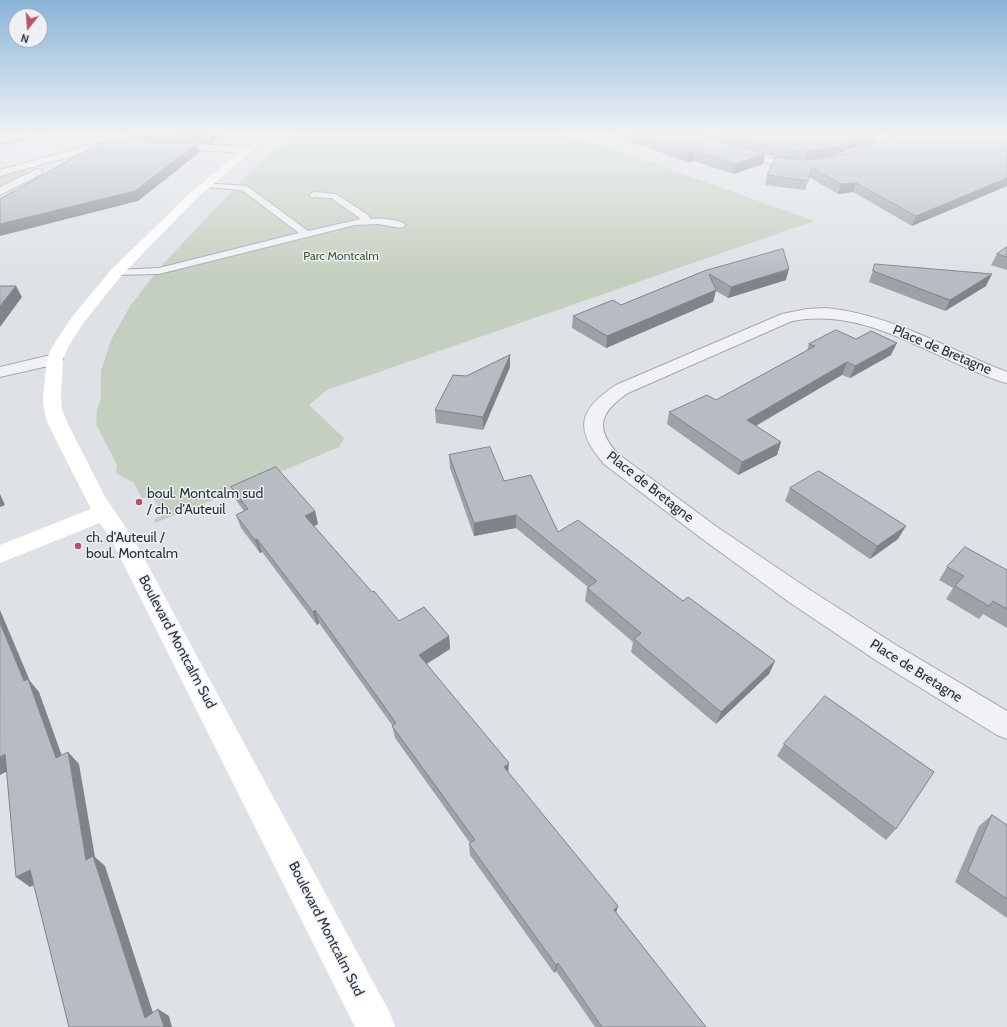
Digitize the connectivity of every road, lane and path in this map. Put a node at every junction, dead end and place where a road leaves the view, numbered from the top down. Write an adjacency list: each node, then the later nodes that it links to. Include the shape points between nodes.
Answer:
1 (17, 182): 4 (street)
2 (210, 182): 3 (street, Boulevard Montcalm Sud)
3 (206, 185): 8 (lane, via 244,188); 9 (street, Boulevard Montcalm Sud)
4 (0, 192)
5 (314, 195): 6 (lane, via 333,196 365,217)
6 (366, 221): 7 (lane); 8 (lane)
7 (401, 225)
8 (306, 234): 9 (lane, via 159,272)
9 (116, 273): 10 (street, Boulevard Montcalm Sud, via 78,320)
10 (55, 359): 11 (street); 13 (street, Boulevard Montcalm Sud, via 53,410)
11 (0, 372)
12 (1007, 378): 15 (street, Place de Bretagne, via 872,320 837,313 812,312 788,317 622,389 602,402 593,420 596,441 611,459 713,536 884,652)
13 (104, 512): 14 (street); 16 (street, Boulevard Montcalm Sud, via 122,538)
14 (0, 554)
15 (1007, 726)
16 (376, 1027)

